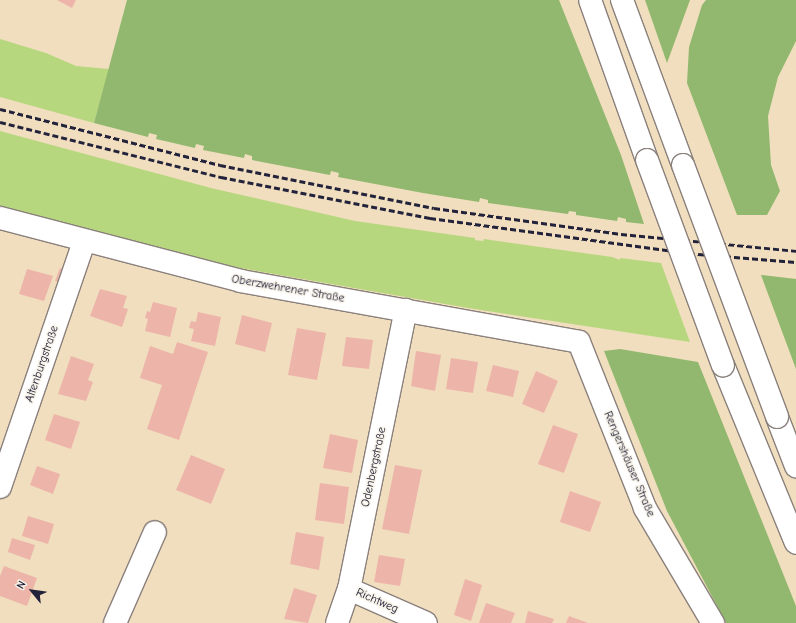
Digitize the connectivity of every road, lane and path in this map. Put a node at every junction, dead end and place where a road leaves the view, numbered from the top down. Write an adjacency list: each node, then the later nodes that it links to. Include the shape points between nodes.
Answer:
1 (590, 0): 10 (main road, bridge, via 744,417)
2 (622, 0): 7 (main road, bridge)
3 (0, 218): 4 (main road, Oberzwehrener Straße)
4 (84, 240): 5 (main road, Oberzwehrener Straße, via 241,281); 8 (main road, Altenburgstraße)
5 (406, 310): 6 (main road, Oberzwehrener Straße); 11 (main road, Odenbergstraße)
6 (579, 342): 15 (main road, Rengershäuser Straße, via 644,508)
7 (796, 466)
8 (0, 487)
9 (155, 532): 12 (main road)
10 (796, 543)
11 (349, 589): 13 (main road, Odenbergstraße); 14 (main road, Richtweg)
12 (115, 623)
13 (337, 623)
14 (426, 623)
15 (713, 623)

